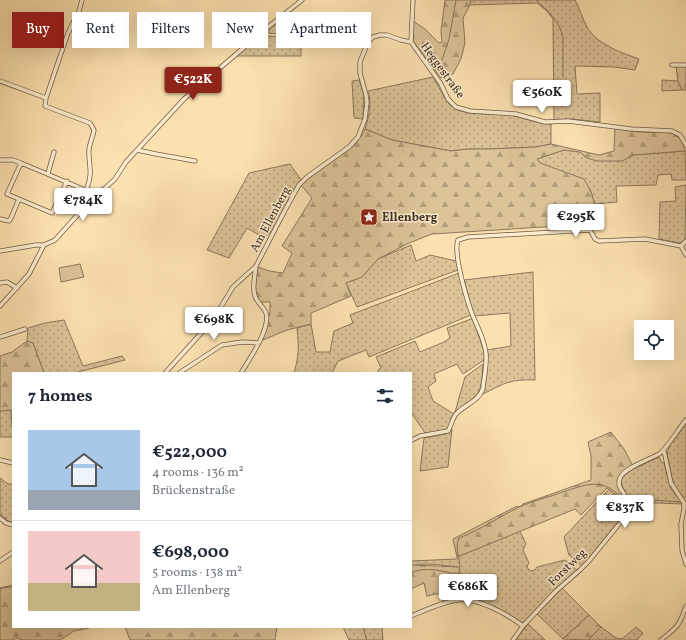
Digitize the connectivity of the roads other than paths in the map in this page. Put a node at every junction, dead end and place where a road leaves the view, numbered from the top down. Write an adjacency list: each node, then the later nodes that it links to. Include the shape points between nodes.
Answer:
1 (82, 0): 8 (street)
2 (302, 0): 10 (street, via 184,99)
3 (413, 0): 4 (street, Heggestraße)
4 (411, 42): 9 (street, Heggestraße, via 452,104 461,109 516,114 538,122 568,121 672,131 680,135); 25 (street, Am Ellenberg, via 387,35 373,37 368,42 360,64 367,102 361,131 349,147 299,185)
5 (672, 65): 6 (street)
6 (686, 65)
7 (0, 81): 8 (street)
8 (46, 98): 17 (street, via 45,106 90,123 94,130 89,149 91,172)
9 (686, 145)
10 (137, 150): 13 (street); 17 (street, via 104,189 98,192)
11 (54, 152): 15 (street)
12 (0, 160): 14 (street)
13 (195, 161)
14 (21, 163): 15 (street); 18 (street, via 7,194)
15 (48, 173): 16 (street)
16 (67, 181): 17 (street); 18 (street, via 52,213)
17 (88, 191): 21 (street, via 88,201 82,210 55,240)
18 (19, 199): 19 (street, via 11,218 8,221)
19 (0, 219)
20 (686, 241): 22 (street)
21 (44, 245): 23 (street); 27 (street, via 29,274)
22 (681, 246): 24 (street); 36 (street, via 645,239 599,241 590,230 468,237 458,240 457,256 486,355 484,388 479,397 457,413 448,432 420,436)
23 (0, 251)
24 (686, 255)
25 (256, 266): 31 (street, Am Ellenberg, via 254,291 256,299 266,312); 32 (street, Am Ellenberg, via 233,287 213,320)
26 (0, 283): 27 (street, via 7,282)
27 (17, 288): 28 (street)
28 (0, 306)
29 (25, 329): 30 (street)
30 (0, 337)
31 (259, 343): 33 (street, via 222,345); 34 (street, Am Ellenberg)
32 (166, 372)
33 (181, 372)
34 (242, 372)
35 (686, 420): 37 (street, Forstweg)
36 (412, 440)
37 (664, 451): 44 (street, via 671,483 684,503 681,524 682,550); 47 (street, Forstweg, via 621,476 620,486 629,505 628,512 580,570)
38 (0, 460): 39 (street)
39 (12, 463)
40 (0, 518): 41 (street)
41 (12, 526)
42 (12, 553): 43 (street)
43 (0, 561)
44 (686, 564)
45 (686, 606): 49 (street, via 678,626)
46 (412, 616): 47 (street, via 447,603 466,600 482,604)
47 (523, 626): 48 (street, Forstweg)
48 (513, 640)
49 (661, 640)

